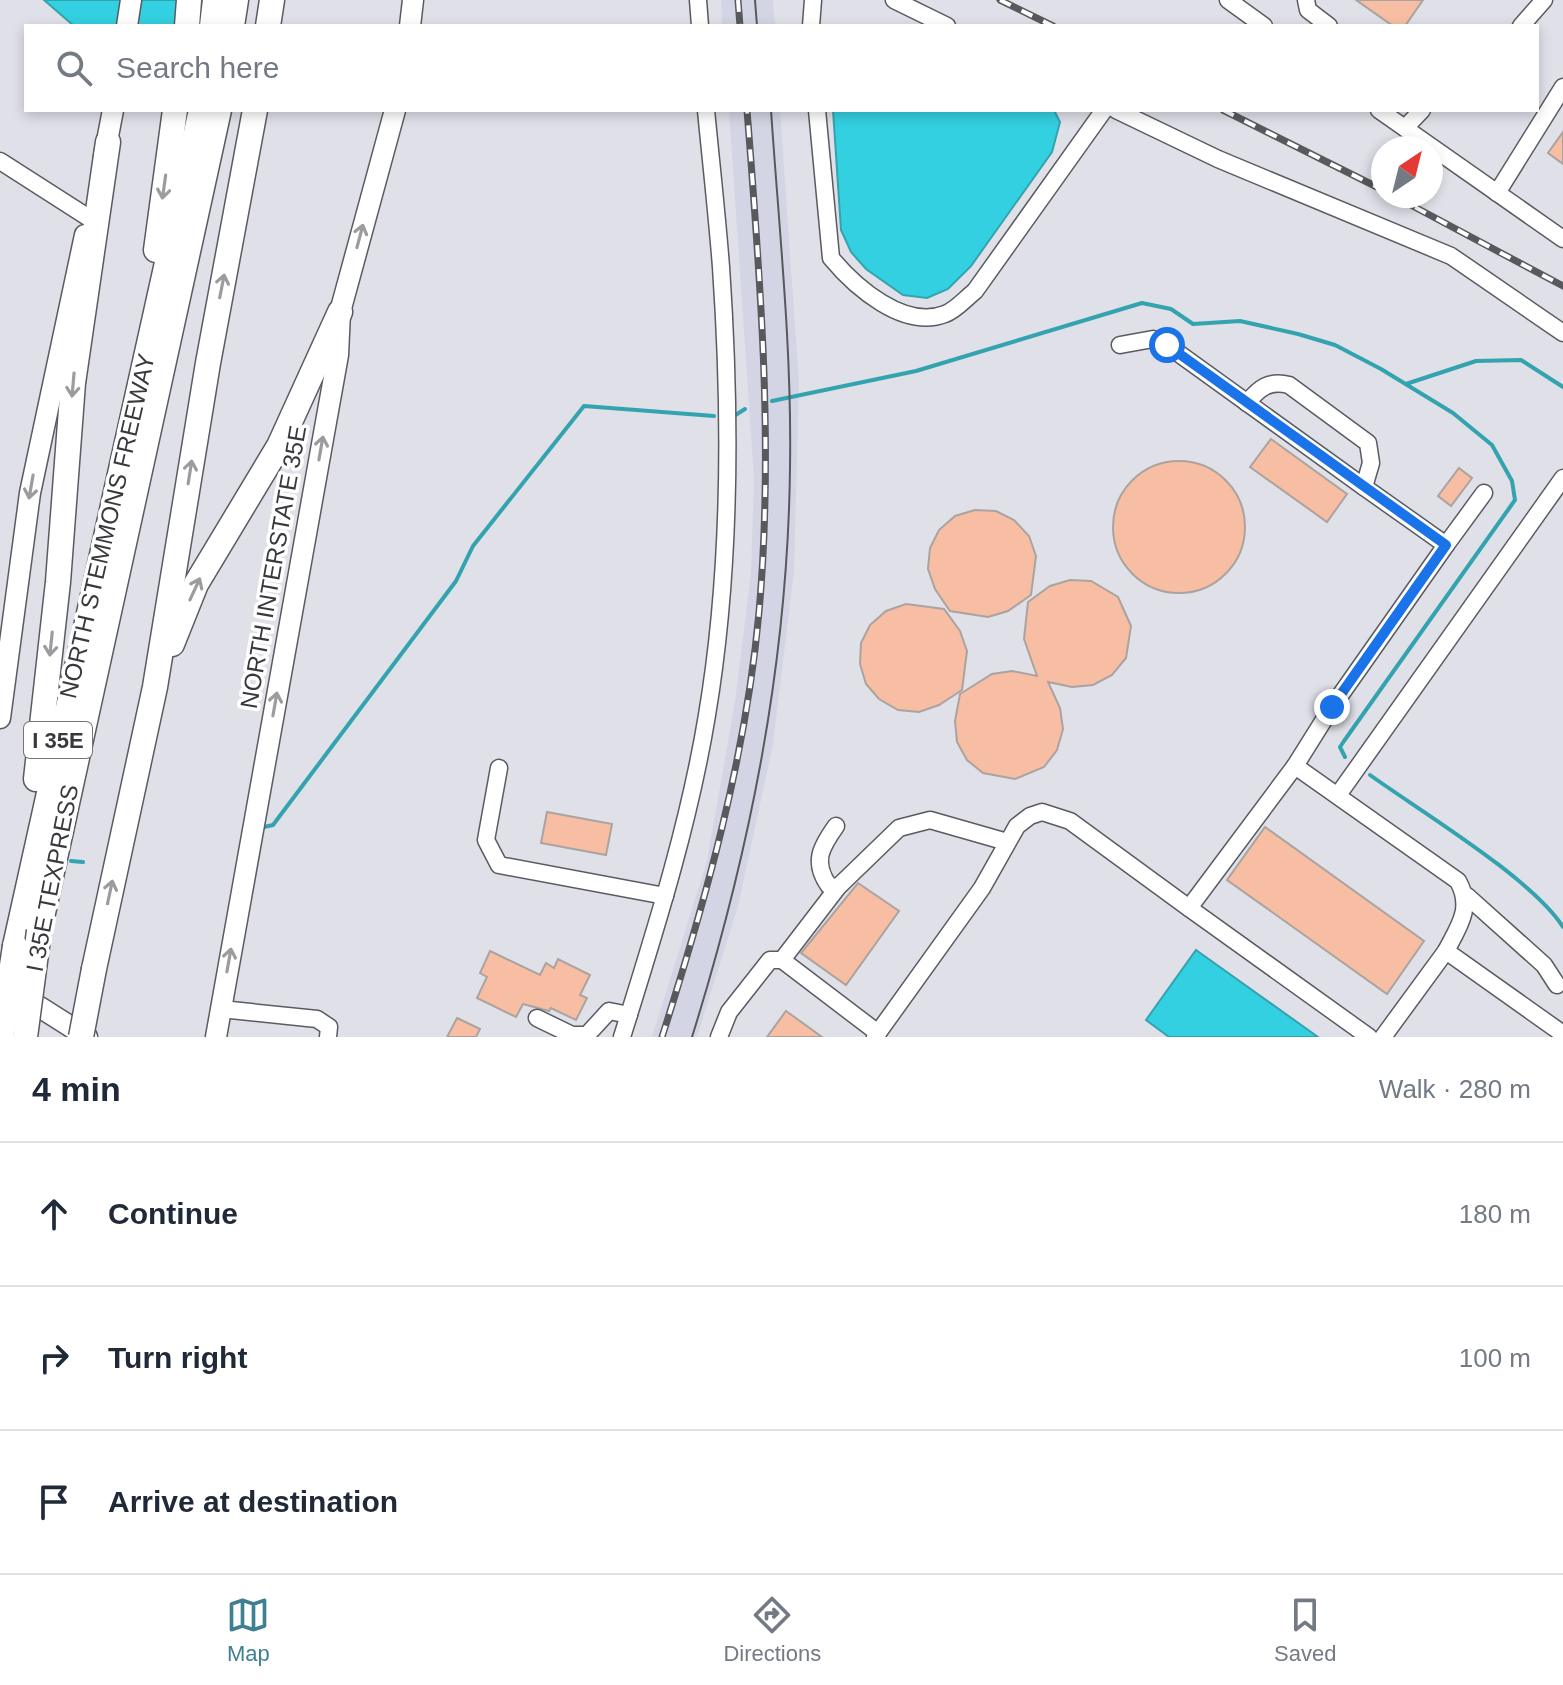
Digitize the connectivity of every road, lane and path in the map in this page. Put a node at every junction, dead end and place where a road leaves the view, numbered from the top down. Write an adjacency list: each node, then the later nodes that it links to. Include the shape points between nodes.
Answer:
1 (131, 0): 13 (main road)
2 (189, 0): 14 (highway)
3 (215, 0): 15 (highway)
4 (236, 0): 16 (highway)
5 (272, 0): 17 (highway)
6 (413, 0): 18 (main road)
7 (698, 0): 19 (street)
8 (813, 0): 20 (street)
9 (894, 0): 21 (street)
10 (1228, 0): 22 (street)
11 (1306, 0): 23 (street, via 1308,10)
12 (1544, 0): 24 (street)
13 (127, 24)
14 (187, 24)
15 (212, 24)
16 (232, 24)
17 (268, 24)
18 (410, 24)
19 (700, 24)
20 (811, 24)
21 (943, 24)
22 (1261, 24)
23 (1326, 24)
24 (1523, 24)
25 (1563, 87): 41 (street)
26 (113, 112): 39 (main road)
27 (175, 112): 47 (highway, one-way to 47)
28 (201, 112): 47 (highway, NORTH STEMMONS FREEWAY / I 35E)
29 (219, 112): 75 (highway, I 35E TEXPRESS, bridge, via 39,931)
30 (255, 112): 53 (highway, one-way to 30)
31 (394, 112): 44 (main road, NORTH INTERSTATE 35E, one-way to 31)
32 (706, 112): 61 (street, via 723,332 721,579 707,713)
33 (817, 112): 34 (street, via 831,258 846,276 892,308 925,319 953,311 975,291)
34 (1103, 112)
35 (1120, 112): 45 (street, via 1218,159 1451,256)
36 (1382, 112): 38 (street)
37 (1420, 112): 38 (street)
38 (1405, 128): 41 (street)
39 (108, 142): 42 (main road); 64 (highway, one-way to 64, via 73,383 58,582 35,789 20,861)
40 (0, 161): 42 (street)
41 (1497, 193): 43 (street)
42 (89, 218): 54 (main road, one-way to 54, via 30,493)
43 (1563, 239)
44 (340, 312): 53 (highway, one-way to 44, via 196,584 279,446); 69 (main road, NORTH INTERSTATE 35E, one-way to 44, via 338,355)
45 (1563, 333)
46 (1120, 345): 48 (street, via 1153,339 1167,345)
47 (142, 369): 64 (highway, NORTH STEMMONS FREEWAY / I 35E)
48 (1247, 403): 50 (street); 50 (street, via 1265,385 1289,385 1368,443 1371,463)
49 (1563, 478): 57 (street)
50 (1364, 487): 52 (street)
51 (1484, 493): 52 (street)
52 (1446, 545): 55 (street)
53 (155, 687): 76 (highway, one-way to 53, bridge)
54 (0, 718)
55 (1295, 766): 57 (street); 63 (street)
56 (499, 768): 61 (street, via 486,840 499,865)
57 (1338, 795): 62 (street, via 1458,881)
58 (836, 826): 60 (street, via 818,861 829,886)
59 (1007, 842): 60 (street, via 930,820 909,825 899,828); 63 (street, via 1030,816 1055,814); 73 (street, via 982,888)
60 (838, 887): 66 (street)
61 (665, 896): 70 (street)
62 (1467, 896): 65 (street, via 1463,918); 68 (street)
63 (1189, 908): 81 (street)
64 (19, 916): 74 (highway, NORTH STEMMONS FREEWAY / I 35E, bridge)
65 (1446, 951): 72 (street); 82 (street)
66 (782, 960): 73 (street); 80 (street, via 770,960 729,1012)
67 (0, 983): 76 (main road)
68 (1561, 985)
69 (221, 1009): 77 (main road, NORTH INTERSTATE 35E); 78 (street, via 317,1019 329,1027)
70 (629, 1015): 71 (street, via 609,1011 587,1035 572,1035); 79 (street)
71 (537, 1018)
72 (1563, 1034)
73 (877, 1035)
74 (1, 1037)
75 (25, 1037)
76 (84, 1037)
77 (216, 1037)
78 (328, 1037)
79 (622, 1037)
80 (719, 1037)
81 (1369, 1037)
82 (1383, 1037)

